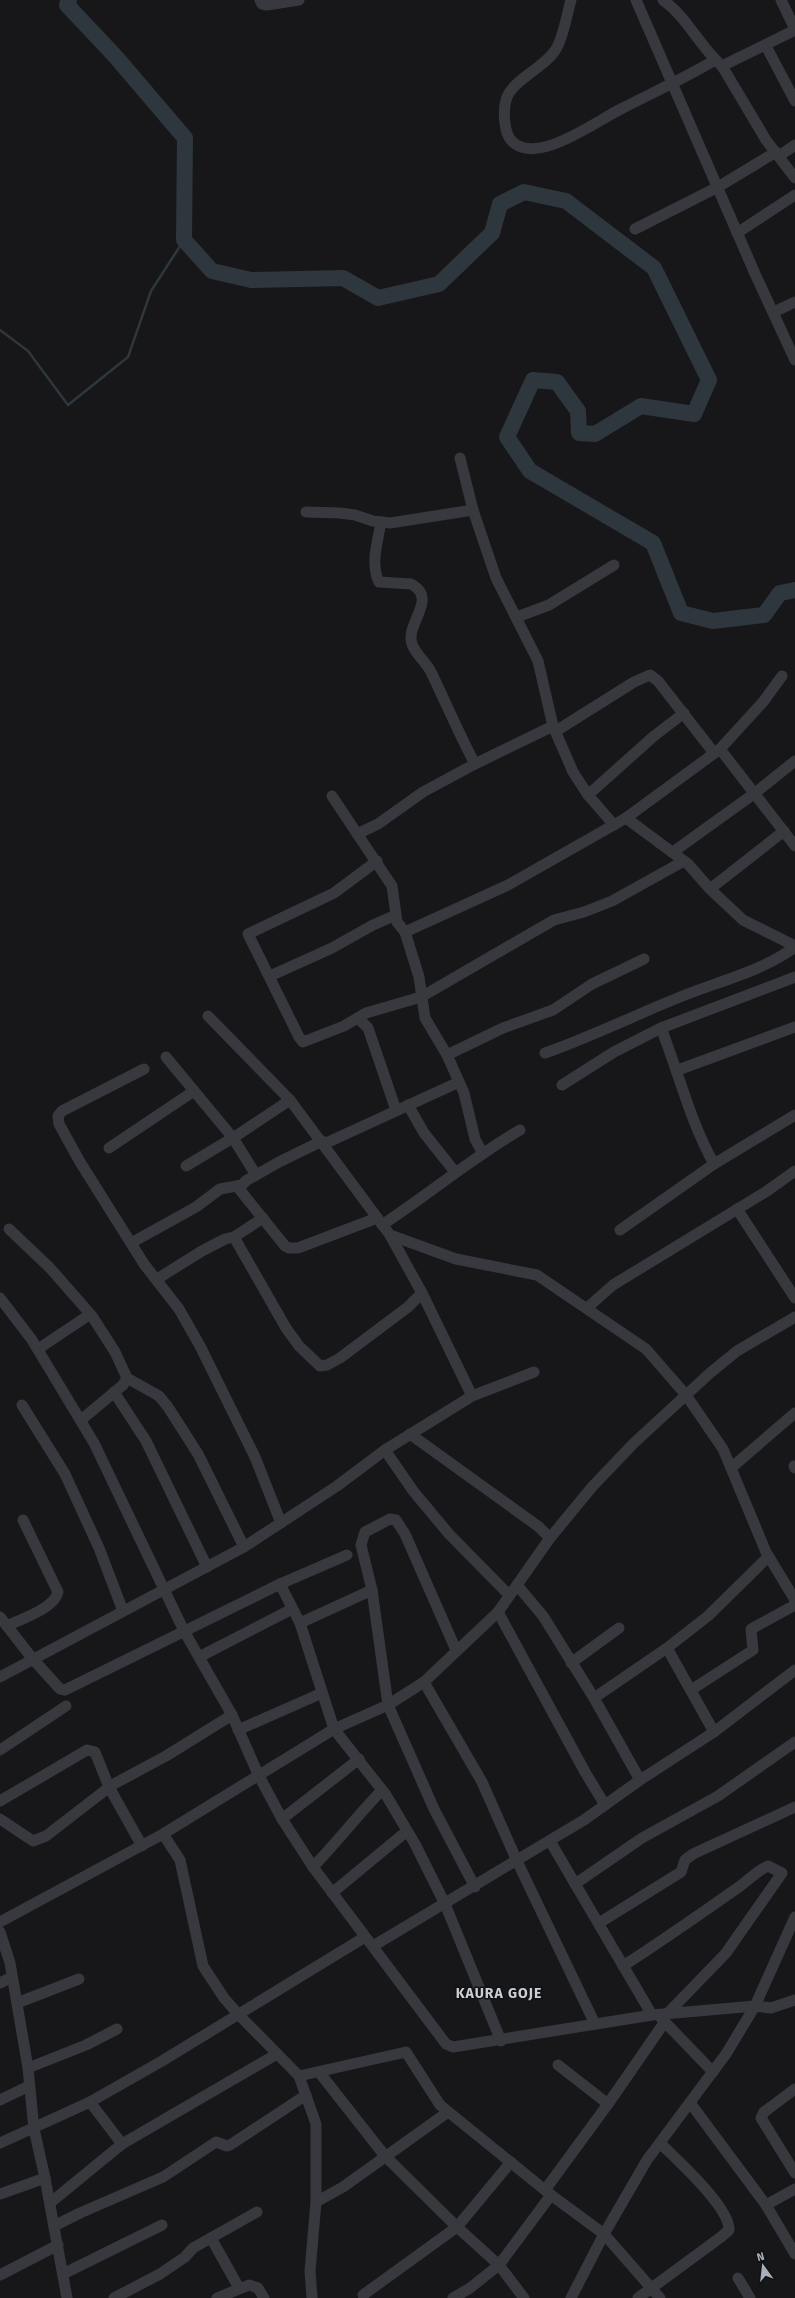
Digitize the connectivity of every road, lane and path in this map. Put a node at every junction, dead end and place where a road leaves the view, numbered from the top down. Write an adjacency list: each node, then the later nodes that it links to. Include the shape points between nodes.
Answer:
1 (260, 0): 2 (street, via 262,4 267,5)
2 (299, 0)
3 (571, 0): 10 (street, via 557,49 541,66 512,89 506,100 507,135 514,144 524,148 557,145)
4 (636, 0): 10 (street)
5 (663, 0): 9 (street, via 688,23)
6 (781, 0): 7 (street)
7 (795, 30): 8 (street)
8 (766, 46): 9 (street); 11 (street)
9 (718, 63): 10 (street); 13 (street, via 766,140)
10 (673, 82): 15 (street)
11 (795, 101)
12 (795, 145): 13 (street)
13 (778, 154): 14 (street); 15 (street)
14 (795, 178)
15 (718, 187): 17 (street); 18 (street)
16 (795, 195): 18 (street)
17 (636, 229)
18 (737, 232): 20 (street)
19 (795, 302): 20 (street)
20 (774, 312): 21 (street)
21 (794, 358)
22 (460, 458): 23 (street)
23 (473, 510): 25 (street, via 415,520); 27 (street, via 496,578)
24 (306, 512): 25 (street, via 340,513)
25 (381, 522): 33 (street, via 375,563 376,575 379,582 411,584 423,595 424,602 411,633 412,643 430,672)
26 (614, 566): 27 (street, via 549,605)
27 (516, 617): 30 (street, via 538,662)
28 (782, 676): 31 (street, via 763,702)
29 (684, 713): 30 (street, via 650,675); 31 (street); 35 (street)
30 (554, 728): 33 (street); 35 (street, via 573,772)
31 (717, 751): 34 (street); 37 (street)
32 (795, 761): 34 (street)
33 (475, 764): 40 (street, via 412,799 378,824)
34 (755, 793): 39 (street); 42 (street)
35 (588, 794): 38 (street)
36 (332, 796): 40 (street)
37 (626, 818): 38 (street); 42 (street, via 641,832)
38 (614, 825): 47 (street, via 508,885)
39 (784, 831): 41 (street); 45 (street)
40 (357, 834): 44 (street)
41 (795, 846)
42 (673, 852): 43 (street)
43 (684, 861): 45 (street); 52 (street, via 612,901 554,920)
44 (377, 862): 46 (street, via 392,886); 50 (street, via 334,893 248,934)
45 (710, 889): 48 (street, via 743,920)
46 (396, 915): 47 (street, via 397,922); 50 (street)
47 (405, 932): 52 (street, via 419,977)
48 (795, 947): 57 (street, via 776,960 754,970)
49 (644, 959): 58 (street, via 592,984 553,1010 503,1028)
50 (270, 976): 54 (street, via 303,1042)
51 (795, 977): 56 (street)
52 (421, 997): 54 (street, via 366,1013); 58 (street, via 425,1018)
53 (208, 1016): 65 (street)
54 (358, 1018): 67 (street, via 368,1028)
55 (795, 1027): 61 (street)
56 (662, 1028): 61 (street); 63 (street, via 614,1052)
57 (545, 1053)
58 (447, 1055): 62 (street)
59 (166, 1057): 64 (street)
60 (144, 1069): 87 (street, via 62,1111 58,1116 59,1124 80,1162)
61 (678, 1070): 74 (street, via 688,1107)
62 (459, 1082): 66 (street); 73 (street, via 464,1092 475,1139)
63 (562, 1085)
64 (194, 1091): 70 (street); 72 (street)
65 (290, 1100): 70 (street); 71 (street)
66 (408, 1105): 67 (street); 77 (street, via 424,1133)
67 (396, 1110): 71 (street)
68 (795, 1115): 74 (street)
69 (520, 1130): 73 (street)
70 (233, 1138): 75 (street); 78 (street)
71 (323, 1142): 78 (street); 82 (street)
72 (109, 1148)
73 (483, 1154): 77 (street)
74 (714, 1164): 84 (street)
75 (186, 1166)
76 (795, 1171): 80 (street)
77 (455, 1172): 82 (street, via 419,1201)
78 (256, 1175): 79 (street)
79 (242, 1185): 81 (street, via 240,1190); 87 (street, via 220,1189 196,1208)
80 (737, 1209): 91 (street); 92 (street, via 613,1285)
81 (263, 1218): 82 (street, via 289,1248 298,1248); 86 (street)
82 (380, 1221): 85 (street)
83 (9, 1229): 93 (street, via 50,1268)
84 (620, 1230)
85 (390, 1235): 89 (street); 92 (street, via 456,1259 537,1275)
86 (234, 1237): 88 (street, via 202,1251); 89 (street, via 286,1328 299,1346 320,1366 340,1358 390,1321)
87 (131, 1243): 88 (street)
88 (157, 1279): 108 (street, via 179,1309 200,1346 255,1457)
89 (422, 1293): 100 (street)
90 (0, 1298): 95 (street)
91 (795, 1298)
92 (587, 1308): 99 (street, via 646,1349)
93 (89, 1315): 95 (street); 97 (street, via 115,1352)
94 (795, 1317): 99 (street, via 737,1352)
95 (38, 1349): 103 (street)
96 (534, 1372): 100 (street)
97 (127, 1378): 98 (street); 110 (street, via 159,1396 178,1421 198,1454)
98 (114, 1392): 103 (street); 113 (street, via 146,1441)
99 (686, 1395): 106 (street, via 723,1449); 109 (street, via 592,1487)
100 (472, 1396): 104 (street)
101 (22, 1405): 122 (street, via 65,1474 99,1548)
102 (795, 1413): 106 (street)
103 (81, 1420): 116 (street)
104 (410, 1434): 105 (street); 109 (street)
105 (385, 1450): 108 (street); 118 (street, via 419,1498 449,1534)
106 (731, 1468): 112 (street)
107 (23, 1520): 126 (street, via 58,1592 57,1599)
108 (282, 1523): 110 (street)
109 (550, 1538): 115 (street)
110 (244, 1547): 113 (street)
111 (347, 1555): 114 (street)
112 (768, 1557): 119 (street); 129 (street, via 708,1616)
113 (207, 1567): 116 (street)
114 (280, 1584): 121 (street); 128 (street)
115 (518, 1585): 118 (street); 133 (street, via 543,1616)
116 (165, 1590): 122 (street); 128 (street)
117 (372, 1590): 125 (street); 130 (street, via 361,1545 363,1537 365,1532 376,1525 393,1519 405,1534); 140 (street)
118 (509, 1596): 123 (street)
119 (795, 1600)
120 (795, 1605): 137 (street, via 751,1629 753,1650)
121 (292, 1609): 125 (street); 131 (street)
122 (123, 1611): 132 (street)
123 (498, 1612): 130 (street); 154 (street)
124 (0, 1617): 126 (street)
125 (300, 1623): 138 (street)
126 (7, 1626): 132 (street)
127 (619, 1628): 133 (street)
128 (184, 1630): 131 (street); 132 (street, via 65,1690 60,1689)
129 (667, 1648): 137 (street); 139 (street)
130 (456, 1650): 136 (street)
131 (199, 1657): 142 (street)
132 (32, 1658): 135 (street)
133 (571, 1663): 139 (street)
134 (795, 1670): 145 (street)
135 (0, 1677)
136 (424, 1682): 140 (street); 162 (street, via 482,1782)
137 (691, 1690): 145 (street)
138 (322, 1693): 143 (street); 144 (street)
139 (594, 1698): 150 (street)
140 (388, 1705): 143 (street); 165 (street, via 434,1808)
141 (66, 1706): 147 (street)
142 (232, 1715): 144 (street); 151 (street)
143 (334, 1729): 148 (street); 149 (street)
144 (238, 1730): 149 (street)
145 (714, 1732): 150 (street)
146 (795, 1742): 164 (street, via 718,1796 642,1838)
147 (0, 1750)
148 (359, 1759): 152 (street); 157 (street)
149 (258, 1774): 157 (street); 159 (street)
150 (640, 1780): 154 (street)
151 (109, 1787): 153 (street, via 95,1752 87,1750); 156 (street, via 46,1836 37,1840 33,1841); 161 (street)
152 (382, 1790): 158 (street); 163 (street)
153 (0, 1801)
154 (605, 1805): 160 (street)
155 (795, 1807): 170 (street, via 693,1854 685,1860 681,1872)
156 (0, 1819)
157 (282, 1819): 163 (street)
158 (407, 1831): 166 (street); 167 (street)
159 (163, 1834): 161 (street); 181 (street, via 180,1860 203,1966)
160 (550, 1841): 162 (street); 164 (street)
161 (142, 1846): 169 (street)
162 (517, 1861): 165 (street); 183 (street)
163 (313, 1867): 166 (street)
164 (575, 1884): 170 (street)
165 (475, 1887): 167 (street)
166 (332, 1893): 172 (street)
167 (445, 1904): 173 (street); 185 (street)
168 (795, 1917): 180 (street)
169 (0, 1922)
170 (599, 1923): 174 (street)
171 (0, 1932): 175 (street)
172 (365, 1937): 173 (street); 181 (street)
173 (373, 1946): 185 (street, via 446,2044 453,2047)
174 (624, 1966): 182 (street); 182 (street, via 672,1935 763,1868 768,1866 782,1873 726,1953)
175 (12, 1977): 177 (street); 179 (street)
176 (79, 1978): 179 (street)
177 (0, 1983)
178 (795, 2000): 180 (street, via 771,2008)
179 (17, 2003): 188 (street)
180 (755, 2006): 182 (street); 190 (street)
181 (238, 2014): 186 (street); 196 (street)
182 (660, 2016): 183 (street); 190 (street); 197 (street)
183 (595, 2024): 185 (street)
184 (117, 2030): 188 (street)
185 (502, 2041)
186 (277, 2054): 191 (street); 203 (street)
187 (558, 2065): 197 (street)
188 (28, 2068): 192 (street)
189 (319, 2072): 191 (street); 199 (street, via 406,2052 440,2105); 204 (street)
190 (713, 2072): 198 (street)
191 (299, 2076): 194 (street)
192 (29, 2086): 195 (street); 200 (street)
193 (795, 2089): 206 (street, via 764,2112 761,2118)
194 (306, 2095): 211 (street, via 316,2124); 216 (street, via 230,2145 216,2142 163,2177)
195 (0, 2100)
196 (90, 2102): 200 (street); 203 (street)
197 (608, 2104): 209 (street)
198 (691, 2104): 202 (street); 213 (street)
199 (448, 2112): 204 (street); 205 (street)
200 (34, 2129): 201 (street); 207 (street)
201 (0, 2143)
202 (660, 2143): 218 (street, via 647,2160); 227 (street, via 717,2201 729,2226 721,2237)
203 (122, 2144): 212 (street)
204 (385, 2156): 211 (street, via 343,2187); 217 (street)
205 (511, 2162): 209 (street); 217 (street)
206 (795, 2173)
207 (45, 2178): 210 (street); 212 (street)
208 (795, 2189): 213 (street)
209 (548, 2192): 218 (street); 222 (street)
210 (0, 2194)
211 (316, 2202): 233 (street, via 310,2271)
212 (50, 2203): 216 (street)
213 (766, 2205): 221 (street)
214 (257, 2212): 219 (street)
215 (162, 2225): 223 (street)
216 (54, 2226): 220 (street)
217 (457, 2227): 222 (street); 228 (street)
218 (604, 2234): 227 (street); 236 (street)
219 (211, 2238): 226 (street); 230 (street, via 193,2248 185,2257 160,2274)
220 (58, 2245): 223 (street); 224 (street)
221 (795, 2254)
222 (499, 2265): 234 (street); 235 (street)
223 (63, 2274): 229 (street)
224 (0, 2276)
225 (738, 2278): 239 (street)
226 (238, 2288): 231 (street); 232 (street, via 253,2285)
227 (651, 2288): 237 (street); 238 (street)
228 (363, 2295)
229 (67, 2298)
230 (114, 2298)
231 (217, 2298)
232 (264, 2298)
233 (312, 2298)
234 (453, 2298)
235 (524, 2298)
236 (570, 2298)
237 (638, 2298)
238 (660, 2298)
239 (750, 2298)

